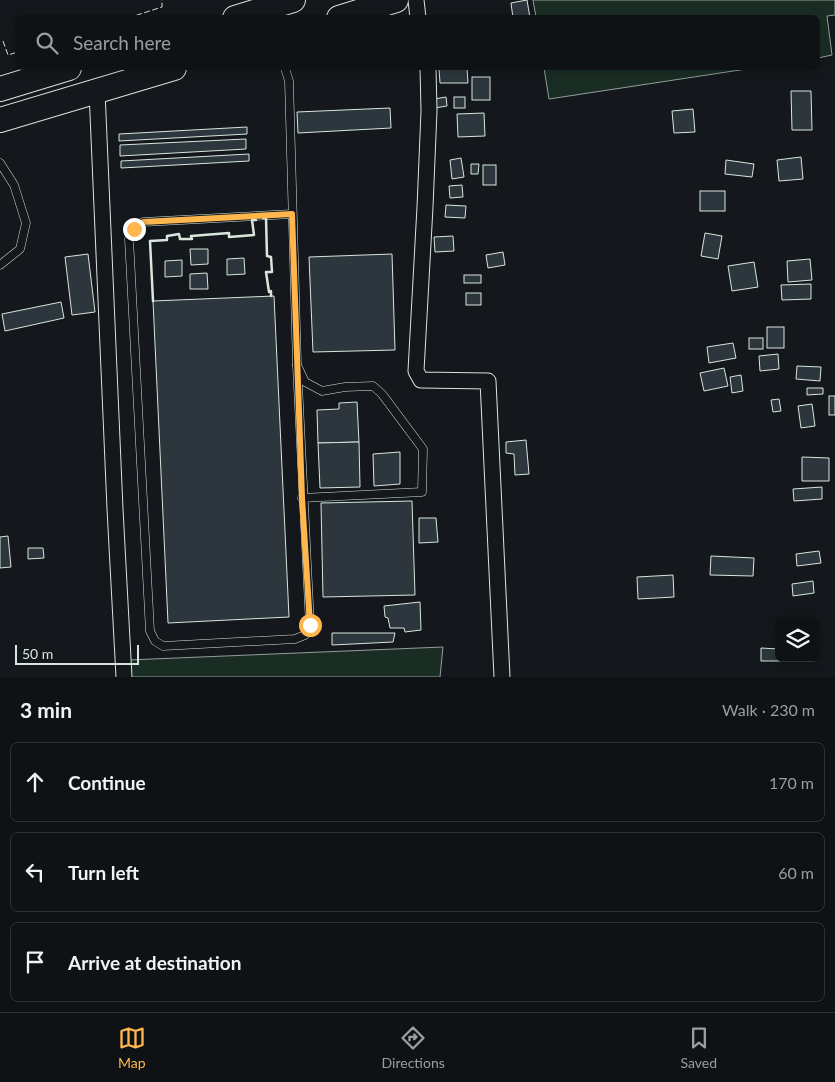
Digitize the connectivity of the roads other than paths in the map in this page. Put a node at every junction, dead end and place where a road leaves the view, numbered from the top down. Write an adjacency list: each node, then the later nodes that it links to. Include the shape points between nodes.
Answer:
1 (293, 0): 4 (main road)
2 (396, 0): 5 (main road)
3 (416, 0): 6 (street)
4 (245, 15)
5 (348, 15)
6 (418, 15)
7 (62, 70): 11 (main road)
8 (167, 70): 12 (main road)
9 (286, 70): 15 (lane, via 289,81)
10 (428, 70): 20 (street, via 429,111 416,371 421,380 488,381)
11 (0, 89)
12 (97, 91): 13 (main road); 19 (street)
13 (0, 120)
14 (0, 163): 16 (lane, via 14,185 26,223 20,249)
15 (292, 214): 17 (lane); 18 (lane, via 143,222 129,239 150,631 155,641 163,646 295,639 305,635 310,625)
16 (0, 265)
17 (297, 365): 18 (lane); 18 (lane, via 305,382 322,390 373,386 423,449 422,492)
18 (302, 498)
19 (124, 677)
20 (502, 677)

